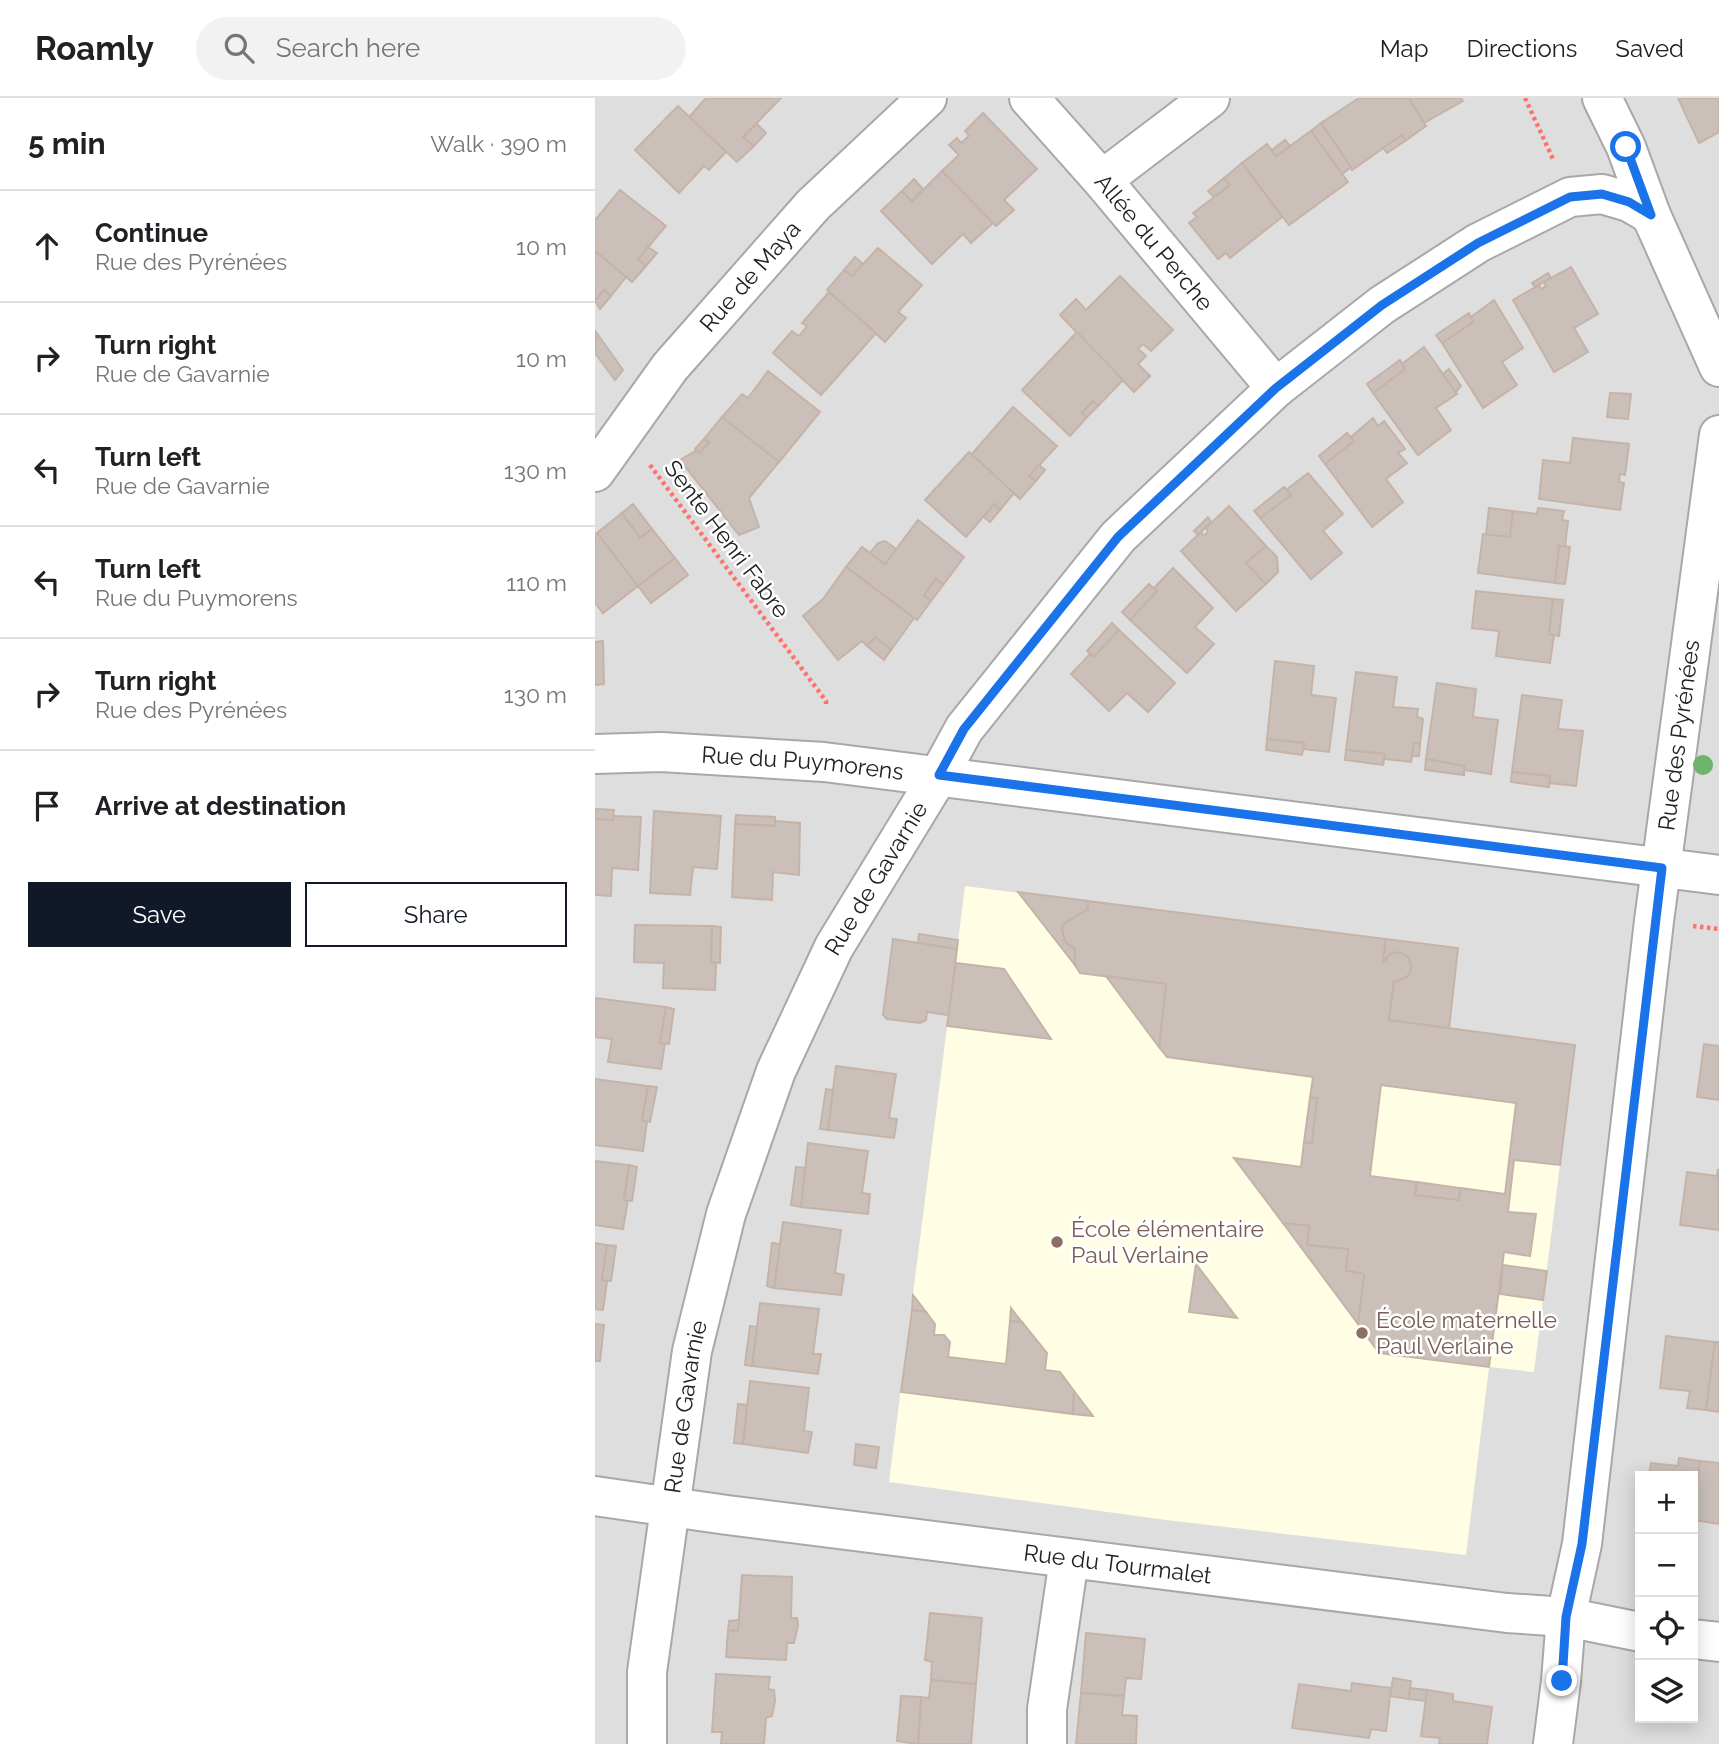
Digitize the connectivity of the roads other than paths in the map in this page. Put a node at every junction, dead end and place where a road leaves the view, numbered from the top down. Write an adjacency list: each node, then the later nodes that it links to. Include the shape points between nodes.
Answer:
1 (927, 98): 10 (street, Rue de Maya, via 813,205 670,367)
2 (1029, 98): 5 (street, Allée du Perche)
3 (1210, 98): 5 (street)
4 (1602, 98): 6 (street)
5 (1102, 180): 8 (street, Allée du Perche)
6 (1651, 215): 7 (street); 8 (street, Rue de Gavarnie, via 1602,194 1570,197 1478,243 1382,305)
7 (1719, 368)
8 (1276, 388): 12 (street, Rue de Gavarnie, via 1118,537 964,729)
9 (1719, 435): 13 (street, Rue des Pyrénées)
10 (595, 472)
11 (595, 754): 12 (street, Rue du Puymorens, via 729,756)
12 (939, 775): 13 (street, Rue du Puymorens); 16 (street, Rue de Gavarnie, via 834,947 776,1071 726,1214 692,1351)
13 (1662, 868): 14 (street, Rue du Puymorens); 18 (street, Rue des Pyrénées, via 1582,1544)
14 (1719, 875)
15 (595, 1496): 16 (street, Rue du Tourmalet)
16 (671, 1507): 17 (street, Rue du Tourmalet); 22 (street, Rue de Gavarnie, via 647,1672)
17 (1069, 1559): 18 (street, Rue du Tourmalet); 23 (street, via 1047,1709)
18 (1566, 1617): 19 (street, Rue du Tourmalet); 24 (street, Rue des Pyrénées)
19 (1635, 1631)
20 (1698, 1640): 21 (street)
21 (1719, 1642)
22 (647, 1744)
23 (1047, 1744)
24 (1553, 1744)

